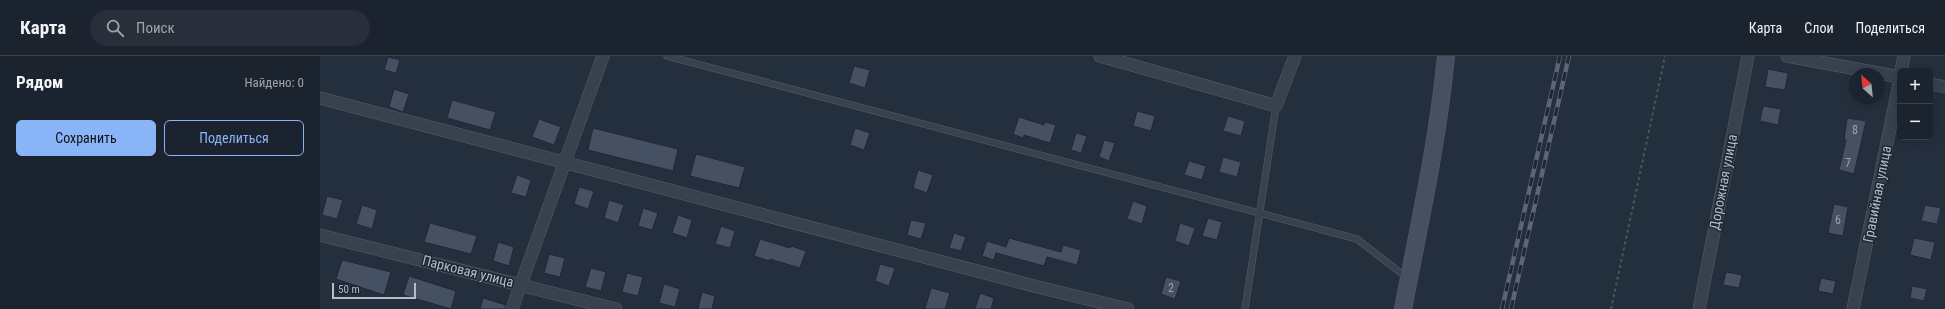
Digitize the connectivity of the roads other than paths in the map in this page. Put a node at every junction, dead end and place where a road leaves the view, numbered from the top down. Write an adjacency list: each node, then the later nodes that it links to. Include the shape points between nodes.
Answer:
1 (603, 56): 16 (street)
2 (667, 56): 17 (lane)
3 (1100, 56): 15 (street)
4 (1295, 56): 15 (street)
5 (1446, 56): 19 (street, via 1442,97)
6 (1748, 56): 26 (street, Дорожная улица)
7 (1787, 56): 10 (street)
8 (1904, 56): 9 (street)
9 (1902, 68)
10 (1897, 77)
11 (1933, 85): 12 (street)
12 (1945, 87)
13 (1897, 93): 27 (street, Гравийная улица)
14 (320, 98): 16 (street)
15 (1276, 106): 17 (lane)
16 (566, 163): 20 (street); 23 (street)
17 (1259, 213): 19 (lane, via 1357,239); 24 (lane)
18 (320, 234): 20 (street, Парковая улица)
19 (1409, 279): 25 (street)
20 (522, 285): 21 (street); 22 (street, Парковая улица)
21 (512, 309)
22 (616, 309)
23 (1128, 309)
24 (1245, 309)
25 (1403, 309)
26 (1699, 309)
27 (1853, 309)

